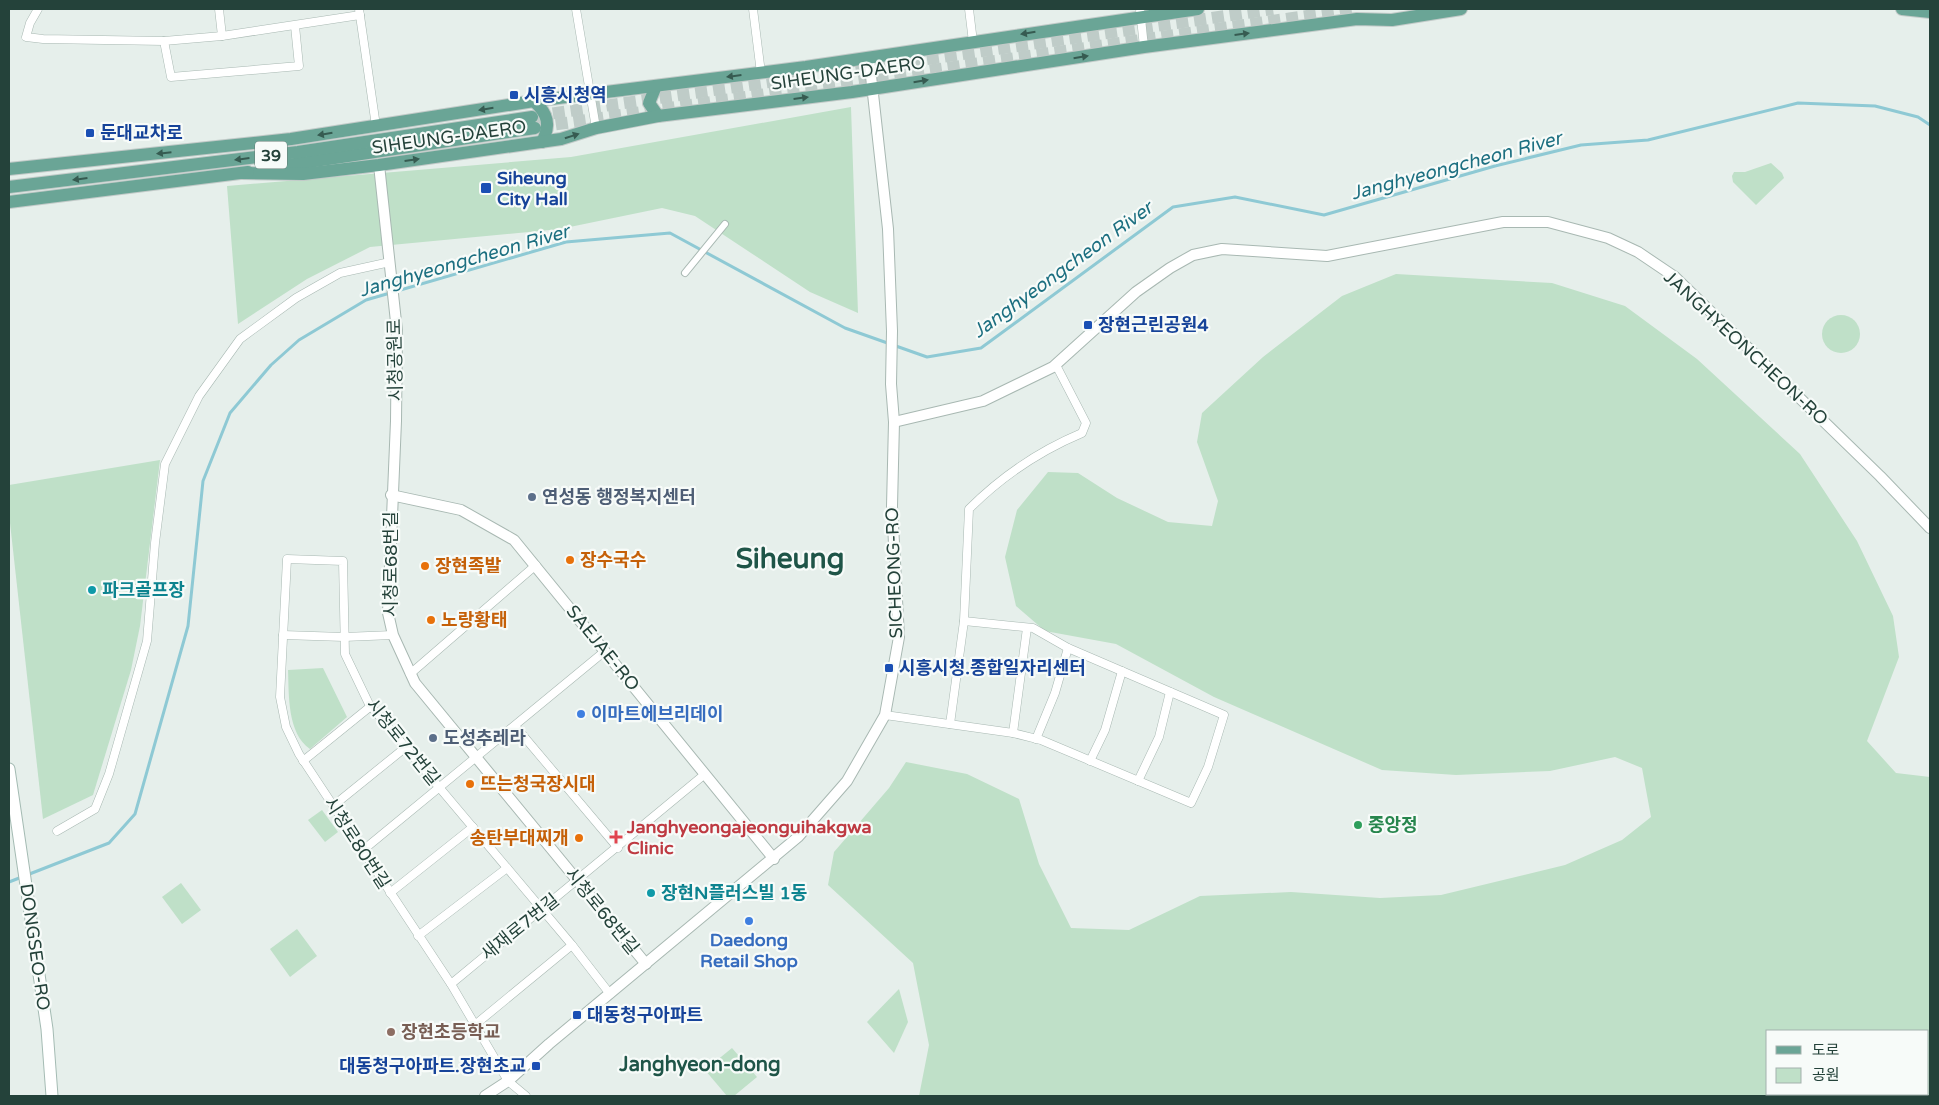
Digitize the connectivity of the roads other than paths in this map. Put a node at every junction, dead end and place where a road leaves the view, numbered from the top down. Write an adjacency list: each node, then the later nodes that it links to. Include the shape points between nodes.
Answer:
1 (38, 9): 16 (street, via 26,37)
2 (220, 9): 15 (street)
3 (576, 9): 23 (street)
4 (753, 9): 20 (street)
5 (968, 9): 17 (street)
6 (1198, 9): 12 (main road, SIHEUNG-DAERO)
7 (1461, 9): 9 (main road, SIHEUNG-DAERO)
8 (1902, 9): 11 (main road)
9 (1429, 11): 13 (main road, SIHEUNG-DAERO, via 1392,20)
10 (359, 12): 14 (street); 26 (street)
11 (1930, 12)
12 (1141, 13): 17 (main road, SIHEUNG-DAERO, one-way to 17); 18 (street)
13 (1356, 14): 18 (main road, SIHEUNG-DAERO, one-way to 13)
14 (295, 26): 15 (street); 16 (street, via 298,66 171,77)
15 (222, 36): 16 (street)
16 (164, 41)
17 (973, 42): 19 (main road, SIHEUNG-DAERO)
18 (1144, 47): 22 (main road, SIHEUNG-DAERO, one-way to 18)
19 (869, 58): 20 (main road, SIHEUNG-DAERO); 22 (street, SICHEONG-RO)
20 (761, 73): 21 (main road, SIHEUNG-DAERO, one-way to 21)
21 (656, 86): 23 (main road, SIHEUNG-DAERO); 25 (main road, via 649,103)
22 (872, 89): 25 (main road, SIHEUNG-DAERO, one-way to 22); 38 (street, SICHEONG-RO, via 888,229)
23 (591, 94): 24 (main road, SIHEUNG-DAERO); 27 (street)
24 (534, 101): 26 (main road, SIHEUNG-DAERO, one-way to 26); 28 (main road, via 544,110 548,121 548,132)
25 (658, 116): 27 (main road, SIHEUNG-DAERO)
26 (376, 126): 30 (main road, SIHEUNG-DAERO, one-way to 30, via 291,139)
27 (596, 128): 28 (main road, SIHEUNG-DAERO, one-way to 27)
28 (542, 142): 29 (main road, SIHEUNG-DAERO, one-way to 28)
29 (380, 165): 31 (main road, SIHEUNG-DAERO, via 303,174); 35 (street, 시청공원로)
30 (10, 167)
31 (242, 173): 32 (main road, SIHEUNG-DAERO / 39, one-way to 32, via 534,122); 33 (main road, SIHEUNG-DAERO / 39)
32 (9, 187)
33 (9, 202)
34 (725, 224): 36 (street)
35 (390, 262): 39 (street, 시청공원로, via 397,331); 69 (street, via 340,273 296,298 240,340 198,396 165,464 154,543 147,642 109,774 95,809)
36 (685, 273)
37 (1056, 365): 38 (street, JANGHYEONCHEON-RO, via 983,401); 40 (street, JANGHYEONCHEON-RO, via 1136,292 1193,255 1222,249 1327,256 1503,222 1548,222 1608,238 1638,252 1675,277); 43 (street, via 1086,423 1082,433 1024,463 969,509)
38 (894, 422): 54 (street, SICHEONG-RO, via 892,506 899,637)
39 (391, 495): 42 (street, SAEJAE-RO, via 461,510 514,540); 46 (street, 시청로68번길, via 388,614)
40 (1930, 528)
41 (287, 559): 45 (street, 시청로80번길); 47 (street, 시청로72번길, via 343,561)
42 (536, 565): 49 (street, SAEJAE-RO); 51 (street)
43 (964, 621): 44 (street); 55 (street)
44 (1026, 628): 48 (street, via 1033,628); 57 (street)
45 (283, 635): 47 (street); 62 (street, 시청로80번길, via 280,697 286,727)
46 (393, 635): 47 (street); 51 (street, 시청로68번길)
47 (344, 637): 53 (street, 시청로72번길, via 345,654)
48 (1068, 648): 50 (street); 58 (street, via 1055,693)
49 (605, 651): 56 (street); 64 (street, SAEJAE-RO)
50 (1122, 671): 52 (street); 61 (street, via 1105,730)
51 (410, 674): 60 (street, 시청로68번길)
52 (1170, 692): 65 (street, via 1159,737); 65 (street, via 1224,715 1208,767 1191,803)
53 (371, 706): 59 (street, 시청로72번길); 62 (street)
54 (885, 715): 55 (street); 72 (street, SICHEONG-RO, via 848,781)
55 (950, 724): 57 (street)
56 (515, 726): 60 (street); 70 (street)
57 (1013, 733): 58 (street)
58 (1036, 739): 61 (street)
59 (406, 747): 66 (street, 시청로72번길); 67 (street)
60 (477, 758): 66 (street); 74 (street, 시청로68번길)
61 (1090, 760): 65 (street)
62 (303, 761): 67 (street, 시청로80번길)
63 (9, 769): 84 (main road, DONGSEO-RO, via 47,1029)
64 (705, 774): 70 (street, 새재로7번길); 72 (street, SAEJAE-RO)
65 (1138, 781)
66 (441, 788): 68 (street, 시청로72번길); 71 (street)
67 (333, 806): 71 (street, 시청로80번길)
68 (473, 827): 73 (street, 시청로72번길); 75 (street)
69 (57, 831)
70 (618, 848): 74 (street, 새재로7번길)
71 (362, 851): 75 (street, 시청로80번길)
72 (774, 859): 79 (street, SICHEONG-RO)
73 (507, 868): 76 (street, 시청로72번길); 77 (street)
74 (578, 881): 76 (street, 새재로7번길); 79 (street, 시청로68번길)
75 (390, 893): 77 (street, 시청로80번길)
76 (543, 909): 78 (street, 시청로72번길); 80 (street, 새재로7번길)
77 (418, 936): 80 (street, 시청로80번길)
78 (572, 945): 81 (street, 시청로72번길); 82 (street)
79 (646, 964): 81 (street, SICHEONG-RO)
80 (451, 984): 82 (street, 시청로80번길)
81 (610, 994): 83 (street, SICHEONG-RO)
82 (476, 1024): 83 (street, 시청로80번길)
83 (508, 1081): 85 (street, SICHEONG-RO); 86 (street, 시청로80번길)
84 (52, 1096)
85 (485, 1096)
86 (526, 1096)

